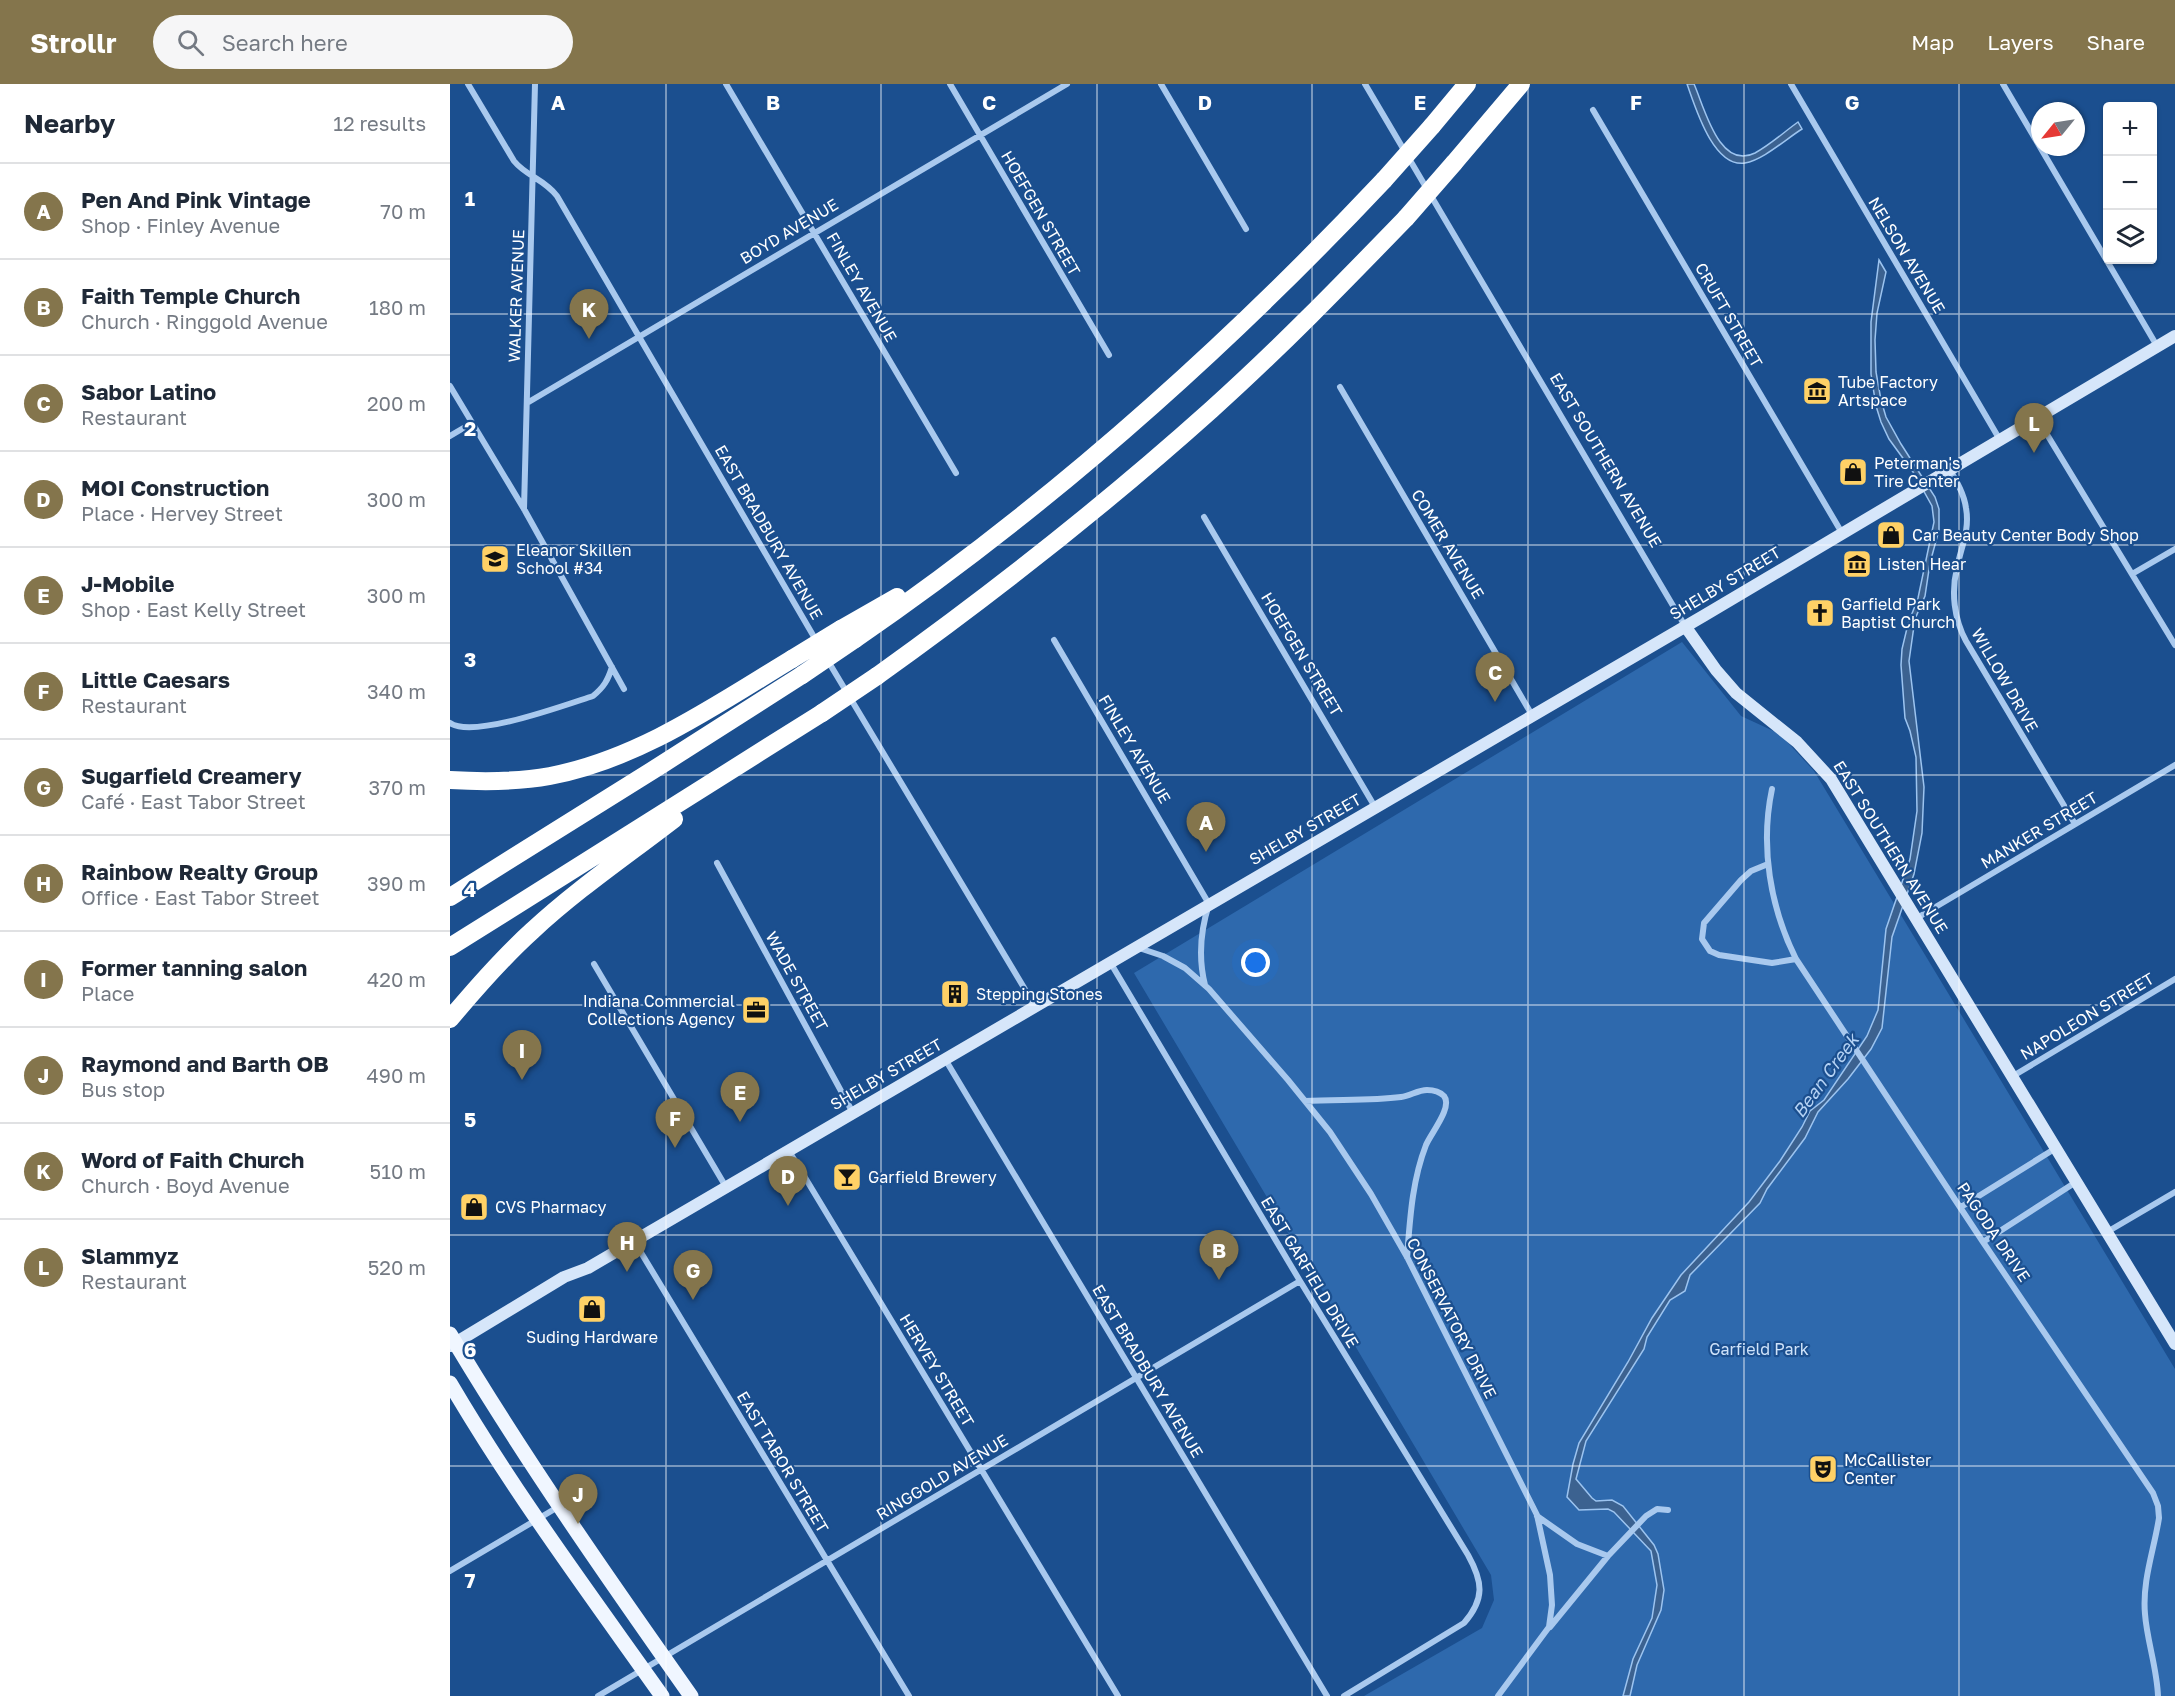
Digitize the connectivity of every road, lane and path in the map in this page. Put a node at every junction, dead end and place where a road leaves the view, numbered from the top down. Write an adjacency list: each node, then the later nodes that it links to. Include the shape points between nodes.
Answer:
1 (468, 84): 16 (street, EAST BRADBURY AVENUE, via 514,161)
2 (535, 84): 16 (street, WALKER AVENUE)
3 (726, 84): 18 (street, FINLEY AVENUE)
4 (950, 84): 14 (street, HOEFGEN STREET)
5 (1067, 84): 14 (street, BOYD AVENUE)
6 (1161, 84): 17 (street)
7 (1365, 84): 37 (street, EAST SOUTHERN AVENUE)
8 (1467, 84): 38 (highway, bridge, via 1384,180 1302,265 1088,463 916,597)
9 (1521, 84): 45 (highway, bridge, via 1406,218 1196,423 1029,564 941,631)
10 (1791, 84): 29 (street, NELSON AVENUE)
11 (2003, 84): 13 (street)
12 (1593, 110): 34 (street, CRUFT STREET)
13 (2031, 132)
14 (980, 135): 18 (street, BOYD AVENUE); 22 (street, HOEFGEN STREET)
15 (2045, 156): 21 (street)
16 (534, 176): 19 (street, EAST BRADBURY AVENUE, via 548,184 557,196); 25 (street, WALKER AVENUE)
17 (1246, 229)
18 (814, 232): 19 (street, BOYD AVENUE); 31 (street, FINLEY AVENUE)
19 (639, 336): 25 (street, BOYD AVENUE); 63 (street, EAST BRADBURY AVENUE, via 792,601)
20 (2175, 336): 21 (main road, SHELBY STREET)
21 (2157, 346): 26 (main road, SHELBY STREET)
22 (1109, 355)
23 (450, 386): 27 (street)
24 (1340, 387): 43 (street, COMER AVENUE)
25 (527, 403): 32 (street, WALKER AVENUE)
26 (2037, 418): 29 (main road, SHELBY STREET); 36 (street)
27 (472, 423): 28 (street); 32 (street)
28 (450, 436)
29 (2000, 440): 30 (main road, SHELBY STREET)
30 (1945, 472): 34 (main road, SHELBY STREET); 50 (street, WILLOW DRIVE, via 1964,496 1967,516 1966,537 1954,582 1957,620)
31 (956, 473)
32 (524, 509): 41 (street)
33 (1204, 517): 49 (street, HOEFGEN STREET)
34 (1842, 533): 37 (main road, SHELBY STREET)
35 (2175, 549): 36 (street)
36 (2132, 574): 40 (street)
37 (1685, 626): 43 (main road, SHELBY STREET); 55 (main road, EAST SOUTHERN AVENUE, via 1736,693 1797,742 1832,779)
38 (848, 634): 47 (highway, bridge, via 792,659 649,742 609,760 529,779); 53 (highway, bridge, via 802,675)
39 (1054, 640): 54 (street, FINLEY AVENUE)
40 (2175, 645)
41 (612, 667): 42 (street); 44 (street, via 609,679 593,696 519,720 460,729)
42 (624, 689)
43 (1532, 715): 49 (main road, SHELBY STREET)
44 (450, 723)
45 (778, 741): 56 (highway); 64 (highway, via 560,906 496,966)
46 (2175, 765): 50 (street, MANKER STREET)
47 (450, 780)
48 (1772, 789): 52 (street, PAGODA DRIVE, via 1767,822)
49 (1376, 807): 54 (main road, SHELBY STREET)
50 (2075, 824): 55 (street, MANKER STREET)
51 (717, 863): 68 (street, WADE STREET)
52 (1768, 864): 58 (street, PAGODA DRIVE, via 1785,934); 58 (street, via 1741,880 1704,923 1702,939 1710,951 1719,955 1772,963)
53 (450, 897)
54 (1209, 904): 57 (main road, SHELBY STREET); 62 (street, via 1200,939)
55 (1917, 918): 66 (main road, EAST SOUTHERN AVENUE)
56 (450, 947)
57 (1136, 947): 59 (main road, SHELBY STREET); 62 (street, CONSERVATORY DRIVE, via 1185,968)
58 (1796, 959): 74 (street, PAGODA DRIVE)
59 (1110, 962): 63 (main road, SHELBY STREET); 79 (street, EAST GARFIELD DRIVE)
60 (594, 964): 72 (street)
61 (2175, 979): 66 (street, NAPOLEON STREET)
62 (1205, 986): 67 (street, CONSERVATORY DRIVE)
63 (1035, 1006): 65 (main road, SHELBY STREET)
64 (450, 1019)
65 (945, 1059): 68 (main road, SHELBY STREET); 82 (street, EAST BRADBURY AVENUE)
66 (2013, 1076): 69 (main road, EAST SOUTHERN AVENUE)
67 (1305, 1101): 78 (street, CONSERVATORY DRIVE, via 1354,1168); 78 (street, via 1400,1097 1429,1090 1444,1096 1445,1111 1425,1147 1414,1185)
68 (853, 1113): 70 (main road, SHELBY STREET)
69 (2056, 1148): 71 (main road, EAST SOUTHERN AVENUE); 74 (street)
70 (789, 1150): 72 (main road, SHELBY STREET); 84 (street, HERVEY STREET)
71 (2077, 1182): 75 (main road, EAST SOUTHERN AVENUE); 77 (street)
72 (726, 1187): 76 (main road, SHELBY STREET)
73 (2175, 1192): 75 (street)
74 (1961, 1208): 77 (street, PAGODA DRIVE)
75 (2107, 1232): 81 (main road, EAST SOUTHERN AVENUE)
76 (634, 1241): 80 (main road, SHELBY STREET); 90 (street, EAST TABOR STREET)
77 (1983, 1242): 103 (street, PAGODA DRIVE, via 2154,1493 2159,1518 2145,1585 2145,1606)
78 (1407, 1257): 87 (street, CONSERVATORY DRIVE)
79 (1300, 1281): 82 (street, RINGGOLD AVENUE); 101 (street, EAST GARFIELD DRIVE, via 1468,1556 1477,1573 1480,1597 1471,1616 1457,1629)
80 (452, 1340): 85 (main road)
81 (2175, 1344)
82 (1136, 1378): 84 (street, RINGGOLD AVENUE); 100 (street, EAST BRADBURY AVENUE)
83 (450, 1383): 88 (main road)
84 (981, 1469): 90 (street, RINGGOLD AVENUE); 99 (street, HERVEY STREET)
85 (560, 1506): 88 (street); 93 (main road)
86 (1668, 1510): 89 (street, via 1657,1509 1646,1516)
87 (1537, 1515): 89 (street, via 1577,1544); 92 (street, CONSERVATORY DRIVE, via 1550,1575)
88 (538, 1519): 91 (street); 94 (main road)
89 (1608, 1556): 92 (street)
90 (827, 1560): 93 (street, RINGGOLD AVENUE); 98 (street, EAST TABOR STREET)
91 (450, 1571)
92 (1549, 1627): 102 (street)
93 (663, 1657): 94 (street, RINGGOLD AVENUE); 97 (main road)
94 (643, 1669): 95 (street, RINGGOLD AVENUE); 96 (main road)
95 (598, 1696)
96 (662, 1696)
97 (691, 1696)
98 (909, 1696)
99 (1118, 1696)
100 (1328, 1696)
101 (1344, 1696)
102 (1498, 1696)
103 (2158, 1696)

